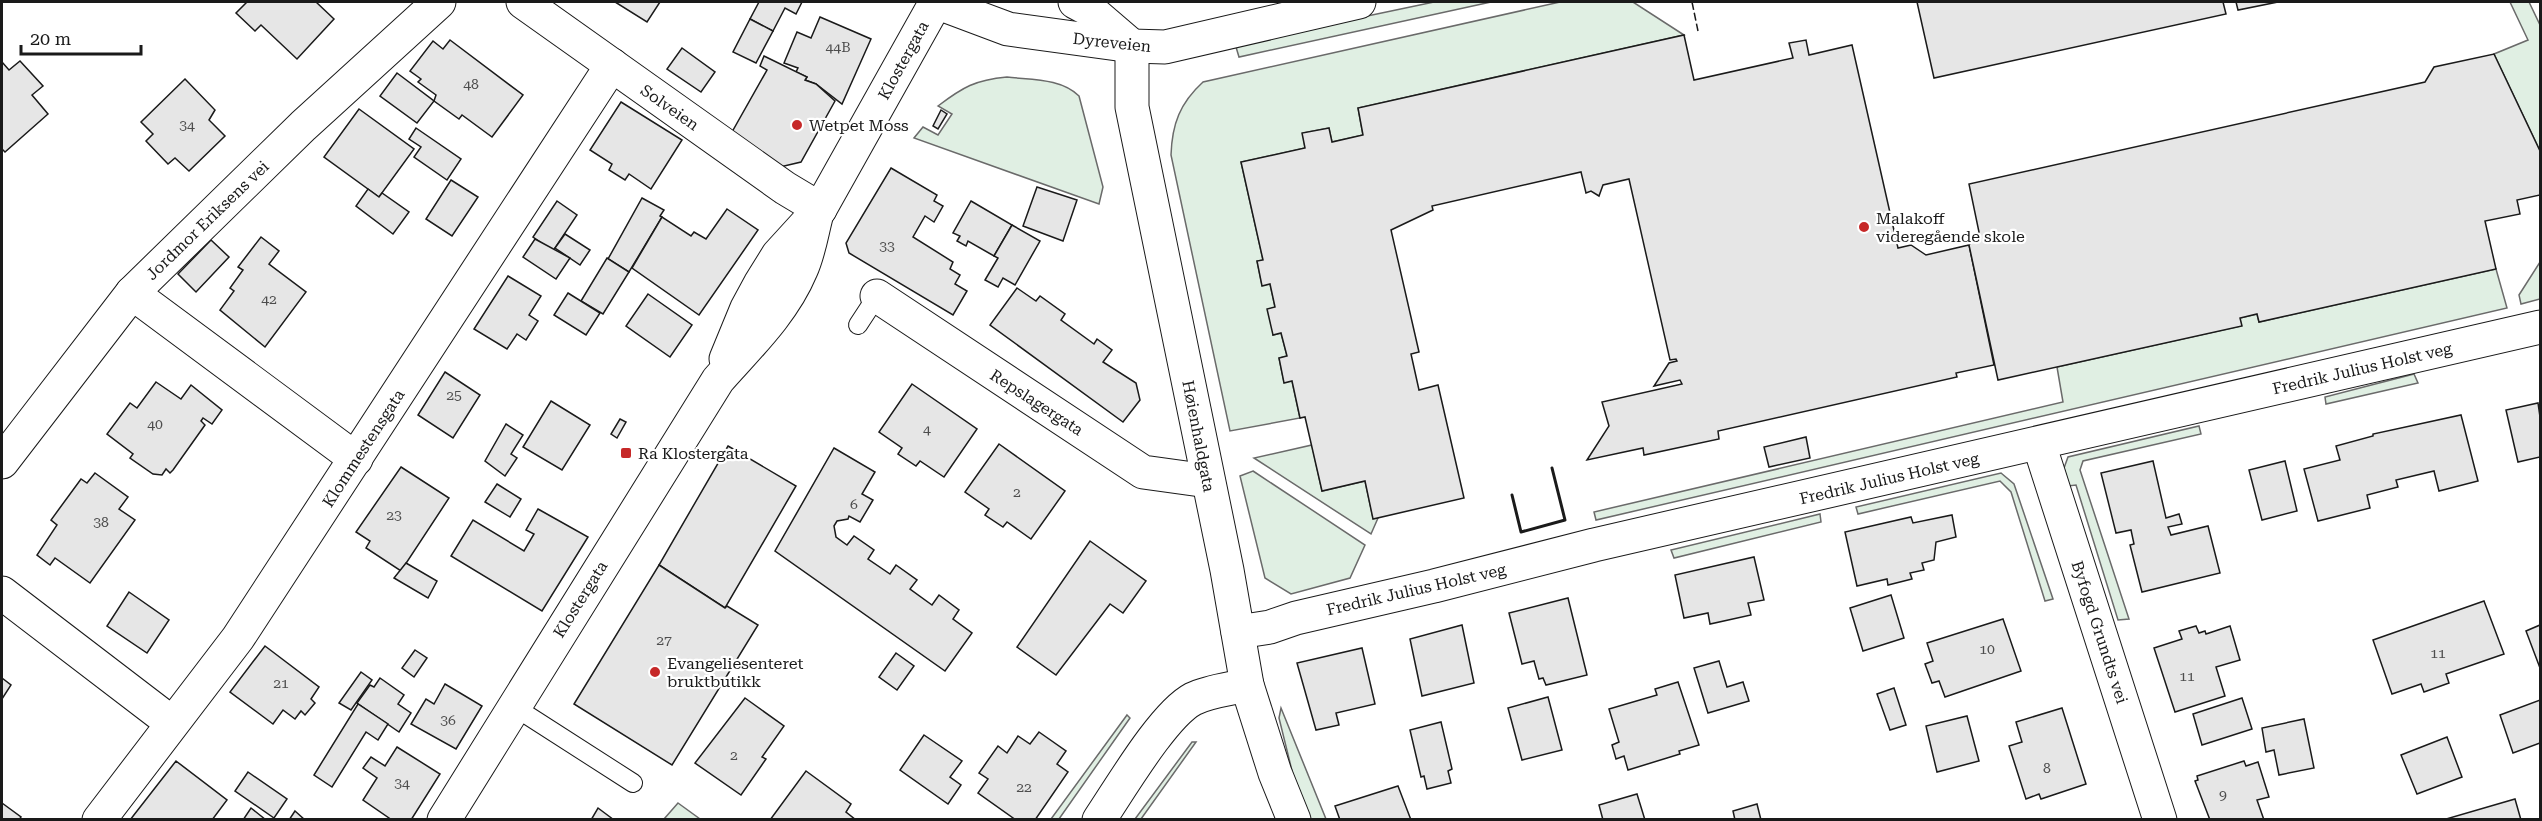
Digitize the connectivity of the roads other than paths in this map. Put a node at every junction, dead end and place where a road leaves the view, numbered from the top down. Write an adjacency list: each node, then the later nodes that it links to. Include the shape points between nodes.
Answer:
1 (439, 2): 9 (street, Jordmor Eriksens vei, via 303,126)
2 (523, 2): 7 (street, Solveien)
3 (936, 2): 6 (street, Dyreveien, via 1008,28); 8 (street, Klostergata)
4 (1075, 2): 6 (street)
5 (1359, 2): 6 (street, Dyreveien, via 1165,47)
6 (1132, 46): 16 (street, Høienhaldgata, via 1132,107)
7 (612, 65): 8 (street, Solveien); 14 (street, Klommestensgata)
8 (818, 211): 20 (street, Klostergata, via 802,270 770,322 718,380)
9 (132, 293): 14 (street); 15 (street, Jordmor Eriksens vei)
10 (877, 296): 11 (lane); 16 (street, Repslagergata, via 1143,472)
11 (858, 325)
12 (2541, 327): 13 (street, Fredrik Julius Holst veg)
13 (2039, 444): 18 (street, Fredrik Julius Holst veg, via 1605,542); 27 (street, Byfogd Grundts vei)
14 (356, 459): 21 (street, Klommestensgata, via 238,638)
15 (2, 462)
16 (1208, 481): 18 (street, Høienhaldgata)
17 (2, 593): 21 (street)
18 (1238, 632): 19 (street, Høienhaldgata)
19 (1247, 685): 25 (street, via 1204,696 1181,707); 26 (street, Høienhaldgata)
20 (513, 706): 22 (lane); 24 (street, Klostergata)
21 (172, 723): 23 (street, Klommestensgata)
22 (633, 783)
23 (99, 819)
24 (444, 819)
25 (1099, 819)
26 (1294, 819)
27 (2160, 819)

